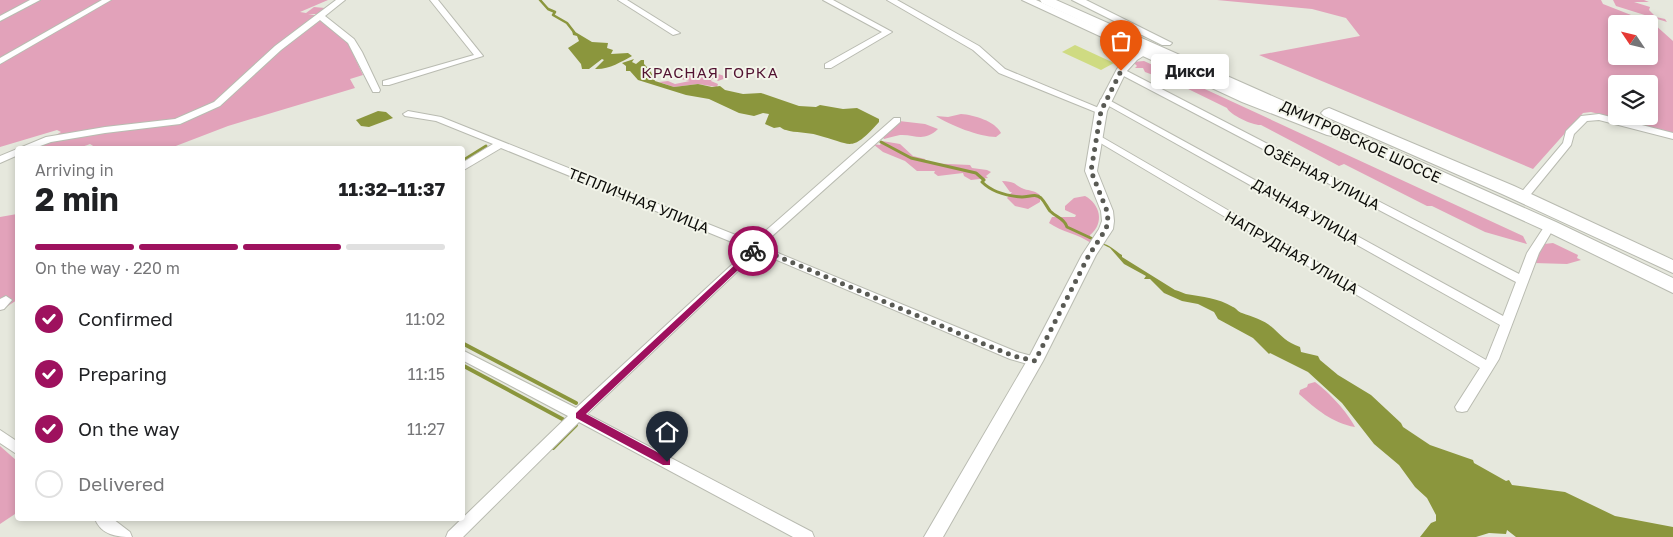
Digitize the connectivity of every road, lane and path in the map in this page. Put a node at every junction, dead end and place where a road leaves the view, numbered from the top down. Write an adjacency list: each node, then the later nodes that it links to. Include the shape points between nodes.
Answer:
1 (36, 0): 13 (street)
2 (107, 0): 17 (street)
3 (340, 0): 12 (street)
4 (434, 0): 20 (street, via 479,56)
5 (622, 0): 14 (street)
6 (827, 0): 18 (street, via 888,32)
7 (891, 0): 22 (street, ДАЧНАЯ УЛИЦА, via 976,48 1002,70)
8 (1027, 0): 16 (main road)
9 (1046, 0): 28 (highway, ДМИТРОВСКОЕ ШОССЕ)
10 (1066, 0): 15 (highway, ДМИТРОВСКОЕ ШОССЕ)
11 (1077, 0): 15 (main road)
12 (320, 16): 21 (street, via 351,42); 29 (street, via 278,48 217,104 178,122 49,139)
13 (0, 19)
14 (676, 33)
15 (1166, 43): 33 (highway, ДМИТРОВСКОЕ ШОССЕ)
16 (1143, 53): 19 (street); 28 (main road, via 1247,100)
17 (0, 60)
18 (828, 66)
19 (1121, 71): 22 (street); 37 (street, ОЗЁРНАЯ УЛИЦА)
20 (386, 83)
21 (376, 90)
22 (1102, 106): 26 (street); 39 (street, ДАЧНАЯ УЛИЦА)
23 (408, 114): 27 (street, ТЕПЛИЧНАЯ УЛИЦА, via 430,116)
24 (897, 120): 35 (street)
25 (1673, 136): 33 (street, via 1598,117 1584,118 1569,134 1568,143)
26 (1097, 138): 41 (street, via 1091,171 1107,211 1106,229); 42 (street, НАПРУДНАЯ УЛИЦА)
27 (500, 144): 32 (street); 35 (street, ТЕПЛИЧНАЯ УЛИЦА)
28 (1368, 145): 34 (highway, ДМИТРОВСКОЕ ШОССЕ)
29 (31, 146)
30 (15, 152): 31 (street)
31 (0, 160)
32 (465, 166)
33 (1523, 197): 36 (highway, ДМИТРОВСКОЕ ШОССЕ)
34 (1550, 226): 37 (street, via 1533,253); 38 (highway, ДМИТРОВСКОЕ ШОССЕ)
35 (756, 247): 41 (street, ТЕПЛИЧНАЯ УЛИЦА, via 984,344); 44 (street)
36 (1673, 267)
37 (1522, 280): 39 (street)
38 (1673, 286)
39 (1506, 323): 42 (street)
40 (465, 356): 44 (street)
41 (1035, 361): 51 (street)
42 (1488, 367): 43 (street)
43 (1462, 407)
44 (579, 415): 49 (street); 50 (street)
45 (0, 435): 46 (street)
46 (15, 448)
47 (105, 521): 48 (street)
48 (126, 537)
49 (453, 537)
50 (806, 537)
51 (933, 537)

